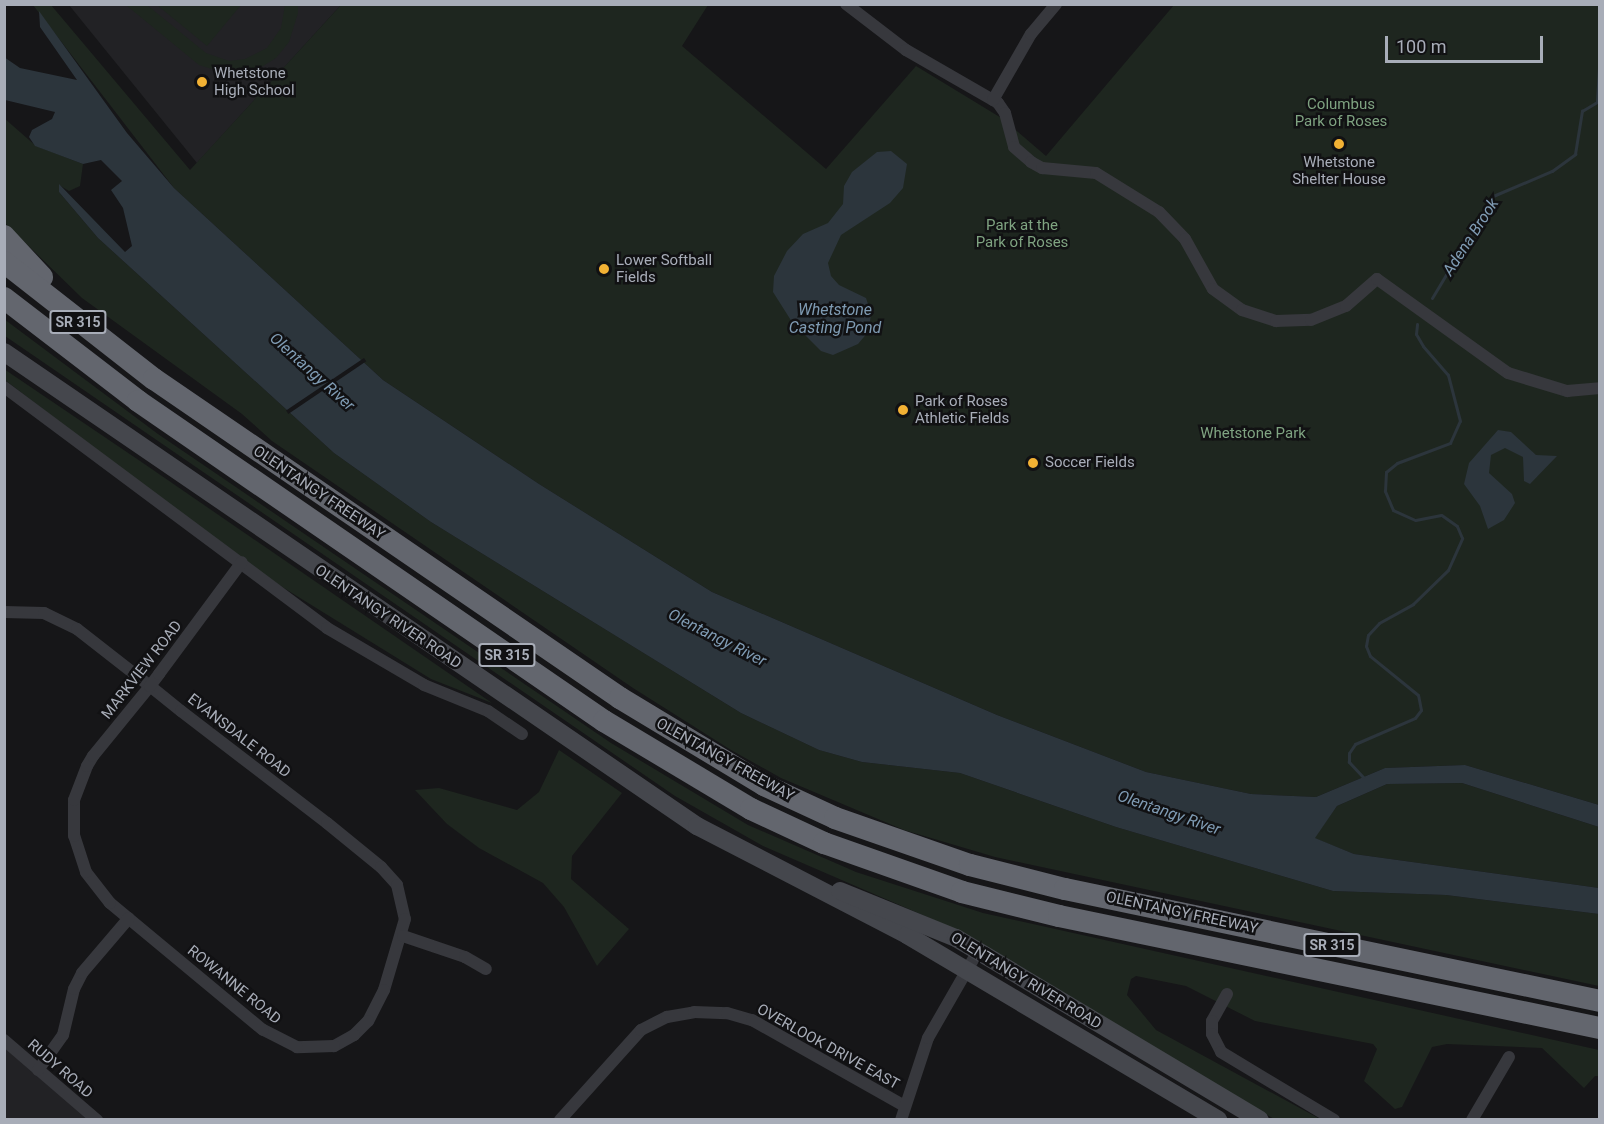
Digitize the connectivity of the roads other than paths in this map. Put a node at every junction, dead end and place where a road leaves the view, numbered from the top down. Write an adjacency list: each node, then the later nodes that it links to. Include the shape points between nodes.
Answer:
1 (846, 4): 3 (street, via 906,50)
2 (1056, 4): 3 (street, via 1031,34)
3 (993, 100): 10 (street, via 1003,110 1008,136 1022,156 1042,168 1096,173 1128,190 1159,212 1185,239 1214,289 1242,310 1276,321 1311,320 1346,306 1377,279 1508,373 1567,391)
4 (4, 236): 8 (highway, via 36,271)
5 (4, 262): 8 (highway, OLENTANGY FREEWAY / SR 315)
6 (4, 298): 24 (highway, OLENTANGY FREEWAY / SR 315, via 138,401 604,722 689,775 813,838 962,892 1059,916)
7 (4, 352): 16 (main road, OLENTANGY RIVER ROAD, via 654,798)
8 (154, 379): 23 (highway, OLENTANGY FREEWAY / SR 315, via 629,704 764,785 835,818 958,862 1034,881)
9 (4, 387): 11 (street)
10 (1599, 388)
11 (242, 562): 13 (street, MARKVIEW ROAD); 14 (street, via 327,628 424,685 488,711)
12 (4, 612): 13 (street, EVANSDALE ROAD, via 44,613 77,629)
13 (150, 686): 15 (street, MARKVIEW ROAD, via 93,756); 18 (street, EVANSDALE ROAD, via 381,867 400,892 405,919)
14 (522, 734)
15 (74, 800): 17 (street, ROWANNE ROAD, via 78,856 97,888)
16 (779, 870): 19 (main road, OLENTANGY RIVER ROAD, via 916,919); 21 (main road, OLENTANGY RIVER ROAD, via 907,935)
17 (129, 918): 18 (street, ROWANNE ROAD, via 262,1030 285,1044 311,1049 334,1046 368,1021); 27 (street, via 82,973 63,1035)
18 (403, 936): 20 (street, via 465,957)
19 (978, 951): 21 (street); 33 (main road, OLENTANGY RIVER ROAD)
20 (486, 969)
21 (966, 970): 28 (street, via 928,1038); 32 (main road, OLENTANGY RIVER ROAD)
22 (1227, 994): 34 (street, via 1212,1020 1212,1034 1221,1052)
23 (1599, 1001)
24 (1599, 1028)
25 (4, 1040): 27 (street, RUDY ROAD)
26 (1509, 1057): 35 (street)
27 (38, 1070): 29 (street, RUDY ROAD)
28 (903, 1105): 30 (street, OVERLOOK DRIVE EAST, via 752,1020 716,1013 667,1017 640,1030); 31 (street)
29 (97, 1119)
30 (560, 1119)
31 (901, 1119)
32 (1218, 1119)
33 (1260, 1119)
34 (1334, 1119)
35 (1472, 1119)

